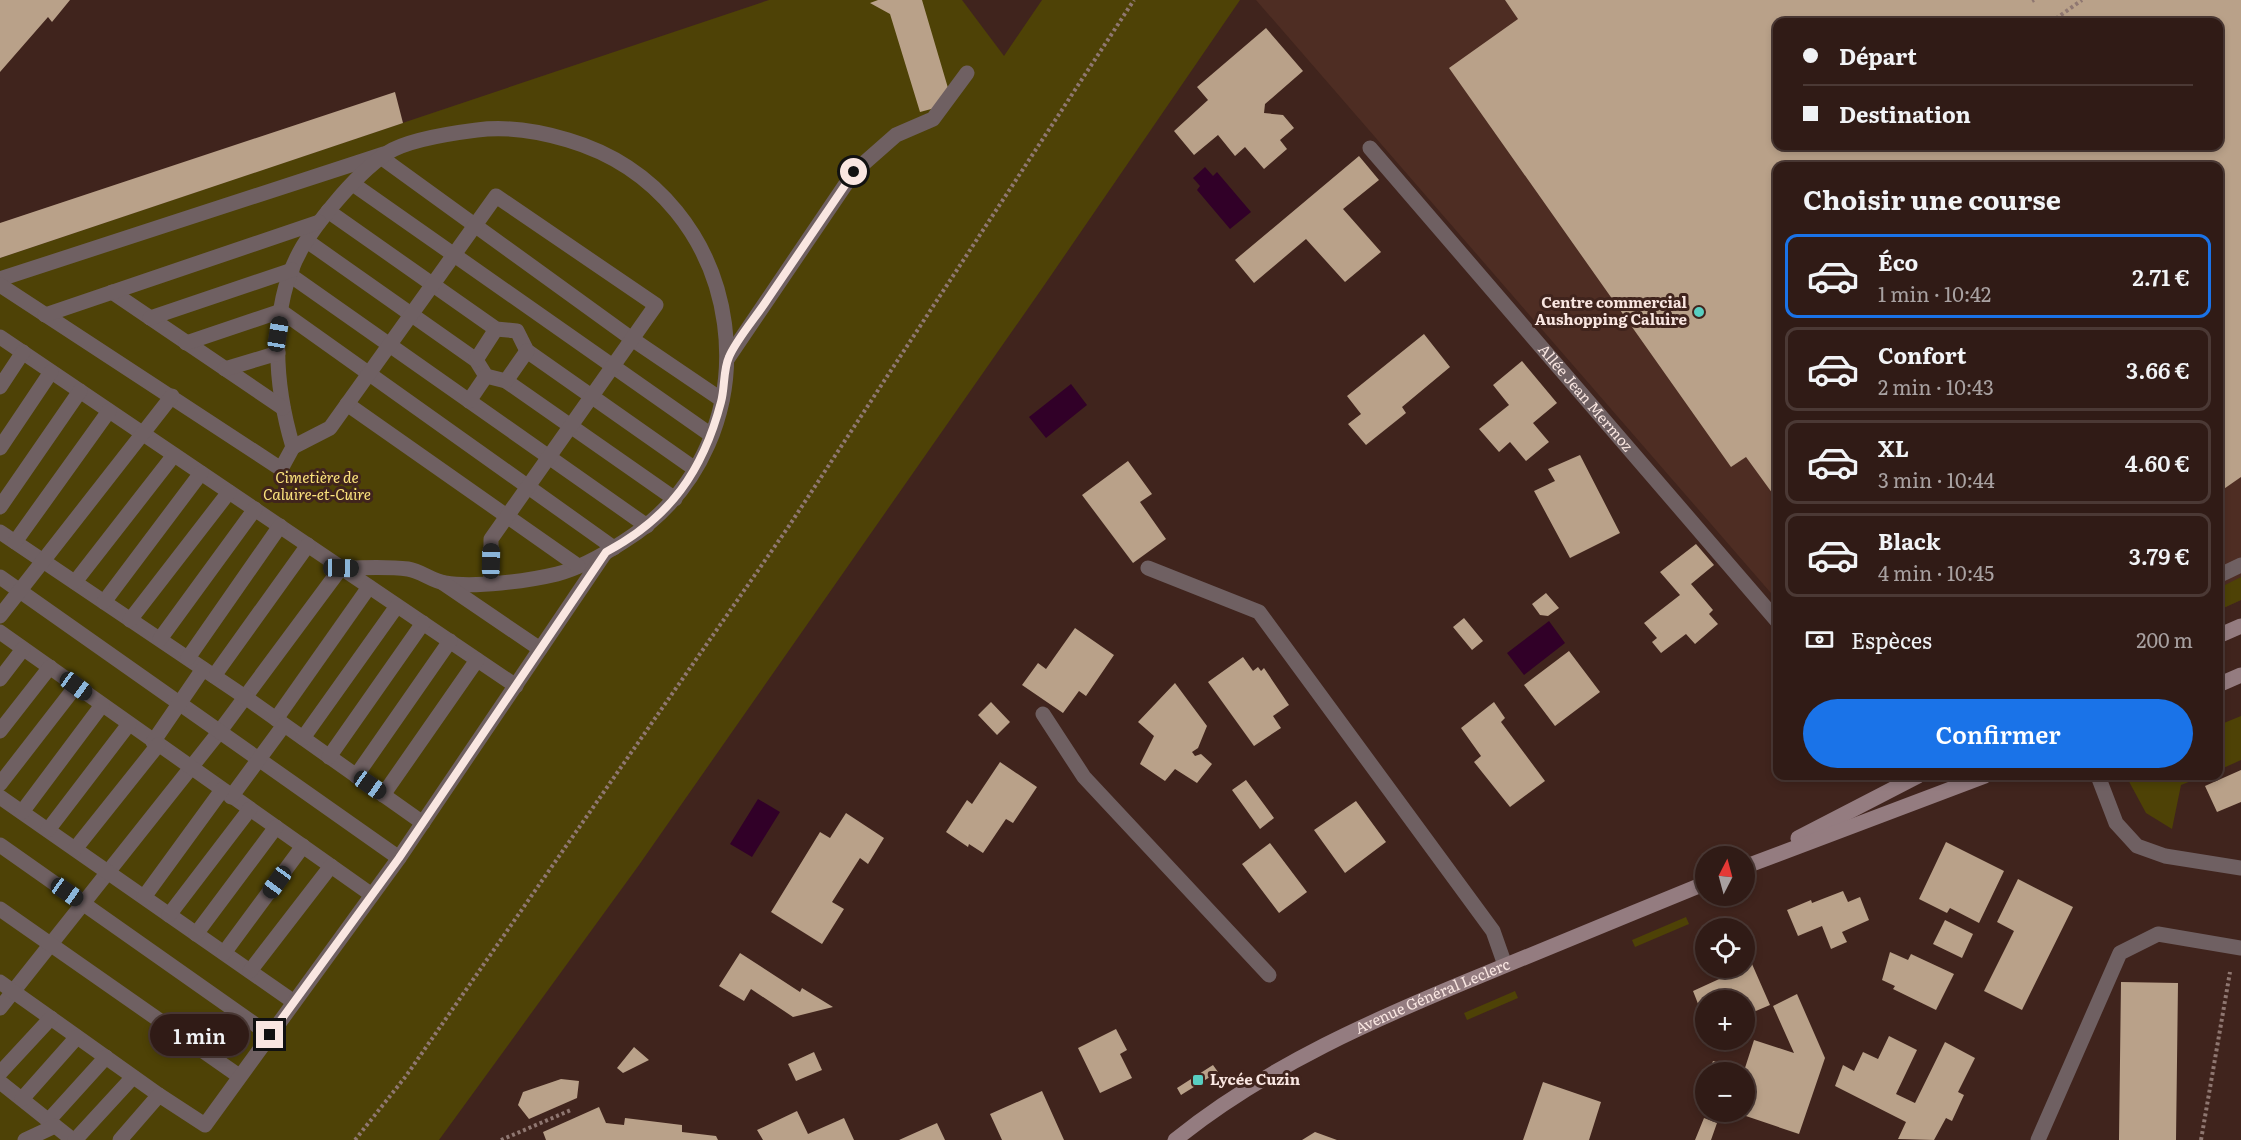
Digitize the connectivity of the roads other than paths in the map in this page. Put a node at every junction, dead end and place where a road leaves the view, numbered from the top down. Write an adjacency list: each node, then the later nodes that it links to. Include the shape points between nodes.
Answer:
1 (967, 73): 28 (street, via 933,119 897,135 854,172)
2 (1370, 148): 81 (street, Allée Jean Mermoz)
3 (386, 155): 4 (street); 6 (street); 10 (street); 28 (street, via 444,134 496,127 546,133 592,147 631,169 663,195 691,230 713,272)
4 (353, 184): 5 (street); 8 (street)
5 (324, 217): 7 (street); 12 (street); 13 (street)
6 (475, 225): 8 (street); 22 (street); 22 (street, via 496,196 656,305)
7 (307, 241): 9 (street); 16 (street)
8 (454, 255): 12 (street); 14 (street)
9 (291, 273): 15 (street); 18 (street); 24 (street)
10 (0, 279)
11 (0, 285): 17 (street)
12 (433, 285): 16 (street); 19 (street)
13 (112, 292): 17 (street); 18 (street)
14 (532, 310): 20 (street); 30 (street)
15 (281, 311): 23 (street); 27 (street); 33 (street)
16 (411, 314): 24 (street); 29 (street)
17 (45, 315): 38 (street)
18 (150, 318): 23 (street)
19 (496, 329): 20 (street); 29 (street)
20 (517, 331): 25 (street)
21 (0, 337): 26 (street)
22 (632, 339): 30 (street); 40 (street)
23 (186, 343): 31 (street)
24 (389, 345): 33 (street); 41 (street)
25 (527, 351): 35 (street); 39 (street)
26 (22, 352): 32 (street); 36 (street)
27 (278, 352): 31 (street); 43 (street)
28 (728, 358): 40 (street)
29 (476, 360): 34 (street)
30 (613, 366): 39 (street); 47 (street)
31 (225, 369): 43 (street)
32 (51, 372): 37 (street); 49 (street)
33 (369, 373): 42 (street); 54 (street)
34 (486, 376): 35 (street); 41 (street)
35 (506, 381): 45 (street)
36 (0, 387)
37 (80, 391): 44 (street); 57 (street)
38 (172, 396): 46 (street); 48 (street, via 282,469)
39 (591, 396): 45 (street); 52 (street)
40 (722, 400): 47 (street)
41 (469, 401): 51 (street)
42 (347, 404): 48 (street, via 330,428); 59 (street)
43 (283, 408): 48 (street)
44 (109, 411): 46 (street); 63 (street)
45 (570, 426): 51 (street); 56 (street)
46 (142, 434): 50 (street); 66 (street)
47 (711, 435): 52 (street)
48 (293, 447)
49 (0, 448)
50 (174, 455): 53 (street); 73 (street)
51 (549, 456): 54 (street); 61 (street)
52 (695, 470): 56 (street)
53 (201, 473): 55 (street); 78 (street)
54 (528, 486): 59 (street); 65 (street)
55 (229, 492): 58 (street); 82 (street)
56 (675, 499): 61 (street)
57 (0, 507)
58 (255, 509): 60 (street); 87 (street)
59 (507, 516): 68 (street); 75 (street, via 491,539)
60 (280, 526): 64 (street); 91 (street)
61 (647, 526): 65 (street)
62 (0, 532): 63 (street)
63 (15, 542): 66 (street)
64 (308, 545): 69 (street); 94 (street)
65 (610, 550): 68 (street); 90 (street)
66 (43, 561): 73 (street); 77 (street)
67 (2241, 565): 71 (street)
68 (578, 566): 75 (street, via 529,580)
69 (341, 568): 74 (street, via 411,569); 76 (street); 100 (street)
70 (1148, 568): 145 (street, via 1259,612 1493,931)
71 (2223, 574)
72 (0, 577): 77 (street)
73 (75, 582): 78 (street)
74 (443, 583): 75 (street); 90 (street)
75 (490, 583)
76 (369, 587): 79 (street); 104 (street)
77 (20, 591): 80 (street); 101 (street)
78 (104, 602): 82 (street)
79 (397, 606): 83 (street); 108 (street)
80 (0, 616)
81 (1773, 616)
82 (130, 620): 87 (street)
83 (423, 623): 88 (street); 110 (street)
84 (2241, 626): 86 (main road)
85 (0, 632): 89 (street)
86 (2223, 634)
87 (160, 639): 91 (street)
88 (450, 642): 92 (street); 113 (street)
89 (23, 649): 93 (street); 96 (street)
90 (540, 649): 99 (street)
91 (188, 658): 94 (street)
92 (477, 660): 99 (street); 119 (street)
93 (50, 667): 98 (street); 106 (street)
94 (209, 673): 100 (street); 101 (street)
95 (2241, 675): 97 (main road)
96 (0, 679)
97 (2223, 683)
98 (76, 686): 102 (street); 117 (street)
99 (516, 686): 123 (street)
100 (246, 697): 104 (street); 107 (street)
101 (180, 703): 107 (street); 109 (street)
102 (102, 705): 105 (street); 122 (street)
103 (1043, 714): 147 (street, via 1084,777)
104 (280, 722): 108 (street); 111 (street)
105 (129, 724): 109 (street); 125 (street)
106 (0, 731)
107 (220, 731): 111 (street); 112 (street)
108 (303, 738): 110 (street)
109 (155, 743): 112 (street); 128 (street)
110 (329, 757): 113 (street)
111 (259, 759): 118 (street); 129 (street)
112 (191, 768): 118 (street); 134 (street)
113 (356, 776): 119 (street)
114 (1905, 780): 130 (main road)
115 (1974, 780): 131 (main road)
116 (2100, 780): 133 (street, via 2116,823 2137,846 2165,856)
117 (0, 784)
118 (227, 794): 121 (street); 137 (street)
119 (383, 795): 123 (street)
120 (0, 797): 122 (street)
121 (250, 809): 124 (street); 140 (street)
122 (22, 812): 125 (street)
123 (423, 823): 129 (street)
124 (276, 827): 127 (street); 141 (street)
125 (48, 830): 128 (street)
126 (0, 845): 138 (street)
127 (303, 846): 132 (street); 144 (street)
128 (75, 849): 134 (street)
129 (399, 858): 136 (street)
130 (1755, 860)
131 (1755, 862)
132 (331, 866): 136 (street); 146 (street)
133 (2241, 868)
134 (108, 872): 137 (street); 138 (street)
135 (1695, 887): 145 (main road, Avenue Général Leclerc)
136 (372, 895): 150 (street)
137 (144, 897): 140 (street)
138 (83, 903): 142 (street); 153 (street)
139 (0, 909): 142 (street)
140 (170, 915): 141 (street)
141 (196, 934): 144 (street)
142 (50, 945): 149 (street); 157 (street)
143 (2238, 947): 167 (street, via 2158,934 2120,953)
144 (224, 953): 146 (street)
145 (1505, 965): 166 (main road, Avenue Général Leclerc, via 1376,1019 1306,1054 1227,1101)
146 (250, 971): 150 (street)
147 (1269, 975)
148 (0, 982): 149 (street)
149 (13, 992): 151 (street); 152 (street)
150 (294, 1002): 153 (street)
151 (0, 1008)
152 (51, 1018): 154 (street); 156 (street)
153 (270, 1035): 157 (street)
154 (77, 1037): 155 (street); 161 (street)
155 (106, 1057): 158 (street); 162 (street)
156 (0, 1073)
157 (239, 1076): 160 (street, via 205,1125)
158 (133, 1077): 160 (street); 164 (street)
159 (0, 1082): 161 (street)
160 (159, 1095): 165 (street)
161 (22, 1100): 162 (street)
162 (52, 1123): 163 (street); 164 (street)
163 (25, 1140)
164 (74, 1140)
165 (120, 1140)
166 (1175, 1140)
167 (2038, 1140)

